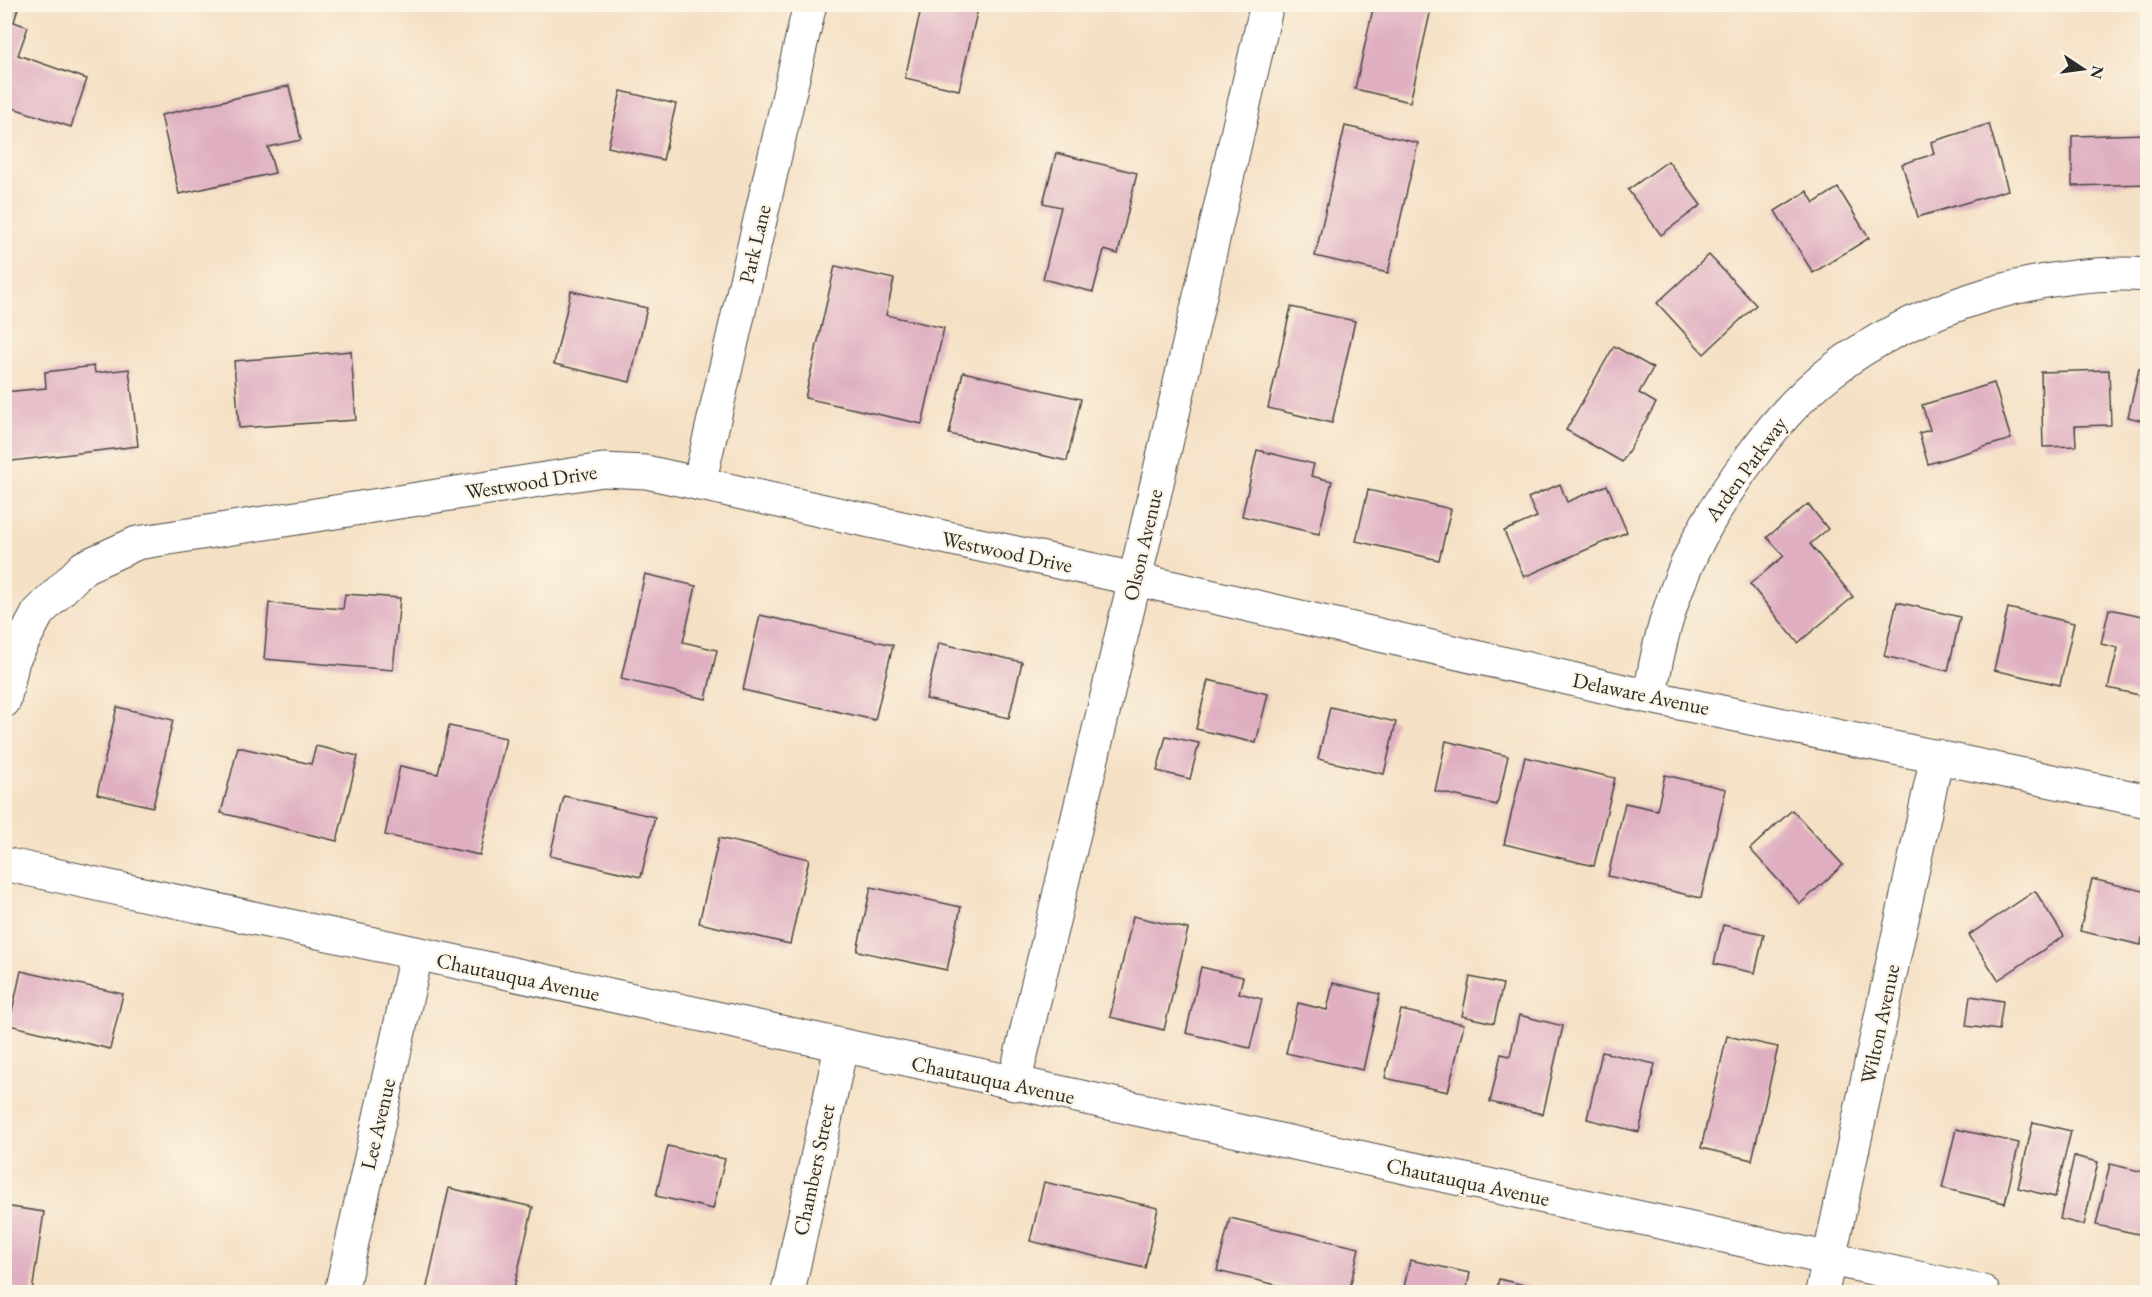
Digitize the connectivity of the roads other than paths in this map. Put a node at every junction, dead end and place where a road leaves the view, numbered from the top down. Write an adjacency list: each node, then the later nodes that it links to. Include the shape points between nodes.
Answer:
1 (810, 4): 4 (street, Park Lane)
2 (1267, 4): 5 (street, Olson Avenue)
3 (2148, 275): 6 (street, Arden Parkway, via 2121,273 2013,287 1943,308 1884,336 1831,371 1776,423 1702,528 1673,598 1657,652)
4 (699, 484): 5 (street, Westwood Drive); 7 (street, Westwood Drive, via 646,472 603,470 136,543 84,567 38,613 13,660)
5 (1135, 579): 6 (street, Delaware Avenue); 13 (street, Olson Avenue)
6 (1650, 697): 8 (street, Delaware Avenue)
7 (4, 701)
8 (1937, 756): 9 (street, Delaware Avenue); 14 (street, Wilton Avenue)
9 (2148, 801)
10 (4, 864): 11 (street, Chautauqua Avenue)
11 (416, 955): 12 (street, Chautauqua Avenue); 15 (street, Lee Avenue)
12 (841, 1047): 13 (street, Chautauqua Avenue); 16 (street, Chambers Street)
13 (1014, 1084): 14 (street, Chautauqua Avenue)
14 (1830, 1260): 17 (street, Wilton Avenue); 18 (street, Chautauqua Avenue)
15 (341, 1293)
16 (788, 1293)
17 (1822, 1293)
18 (1983, 1293)

